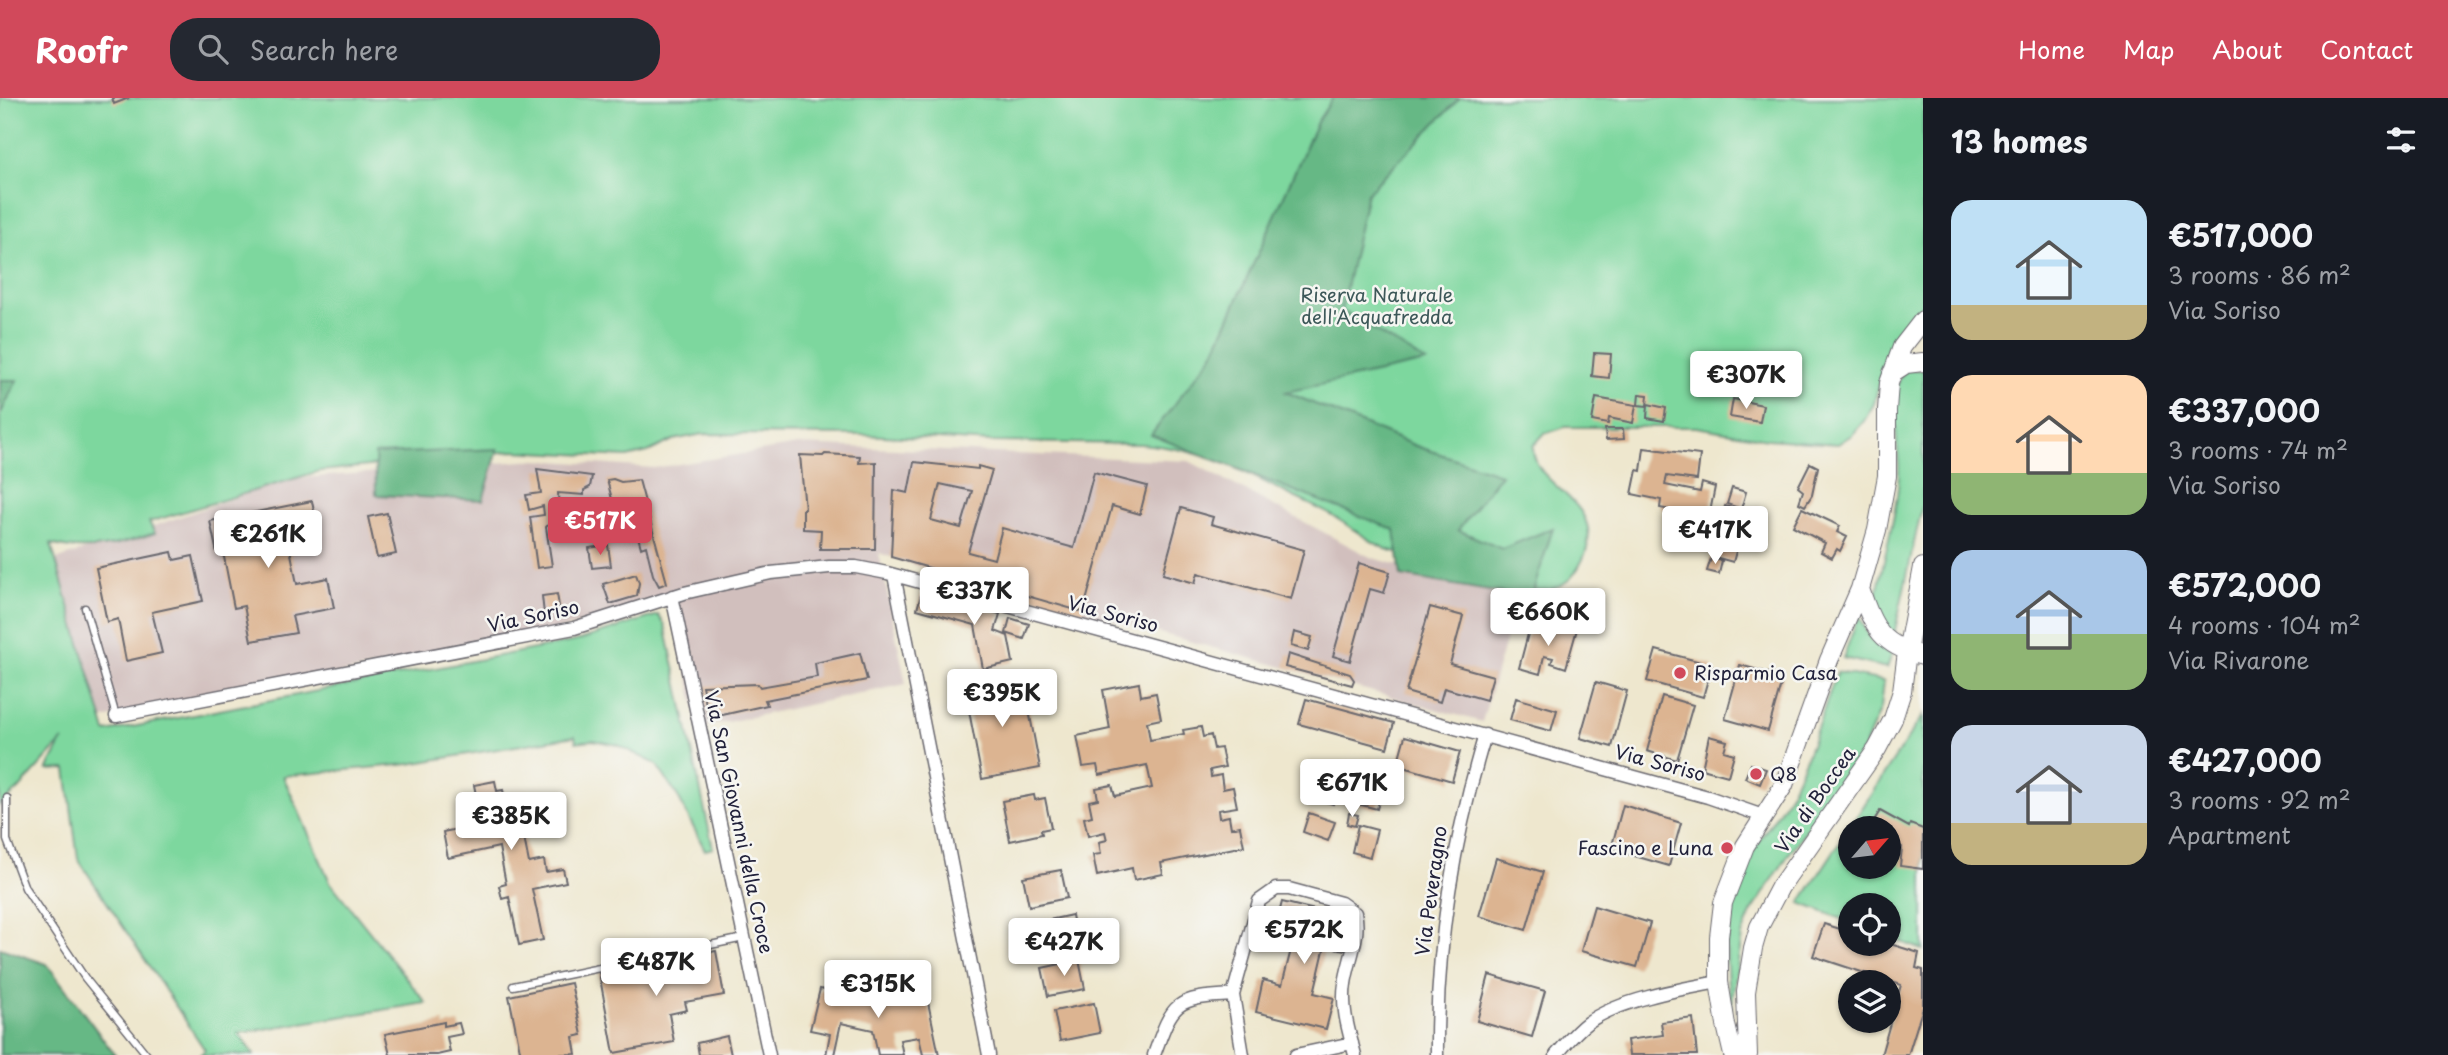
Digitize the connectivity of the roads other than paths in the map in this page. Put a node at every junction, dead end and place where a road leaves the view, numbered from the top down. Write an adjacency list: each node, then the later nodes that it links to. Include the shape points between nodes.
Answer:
1 (1923, 320): 3 (main road, Via di Boccea, via 1902,347)
2 (1923, 362): 3 (main road, via 1906,364)
3 (1892, 373): 6 (main road, Via di Boccea, via 1885,485)
4 (1923, 567): 7 (main road, Via di Boccea)
5 (894, 575): 8 (street, Via Soriso, via 856,567 793,569); 12 (street, Via Soriso); 22 (street)
6 (1860, 589): 10 (main road, via 1880,634); 14 (main road, Via di Boccea, via 1784,785)
7 (1921, 594): 10 (main road, Via di Boccea)
8 (672, 596): 11 (street, Via Soriso, via 574,628); 15 (street, Via San Giovanni della Croce)
9 (85, 608): 11 (lane)
10 (1915, 654): 29 (main road, Via di Boccea, via 1882,741 1780,887 1759,927 1746,992)
11 (116, 716)
12 (1485, 735): 14 (street, Via Soriso); 26 (street, Via Peveragno, via 1465,802 1448,894 1440,957)
13 (7, 798): 20 (lane, via 7,840 25,888 90,986)
14 (1763, 816): 16 (main road, Via di Boccea, via 1745,846 1723,903)
15 (744, 938): 17 (lane); 21 (street, Via San Giovanni della Croce)
16 (1719, 982): 27 (street, via 1604,1013 1586,1024); 28 (main road, Via di Boccea)
17 (513, 986)
18 (1233, 995): 19 (street, via 1254,914 1267,894 1283,888 1347,905 1357,925 1344,992); 23 (street, via 1180,1005 1168,1016); 24 (street)
19 (1353, 1049): 25 (street)
20 (147, 1055)
21 (769, 1055)
22 (989, 1055)
23 (1154, 1055)
24 (1243, 1055)
25 (1296, 1055)
26 (1437, 1055)
27 (1556, 1055)
28 (1733, 1055)
29 (1748, 1055)

